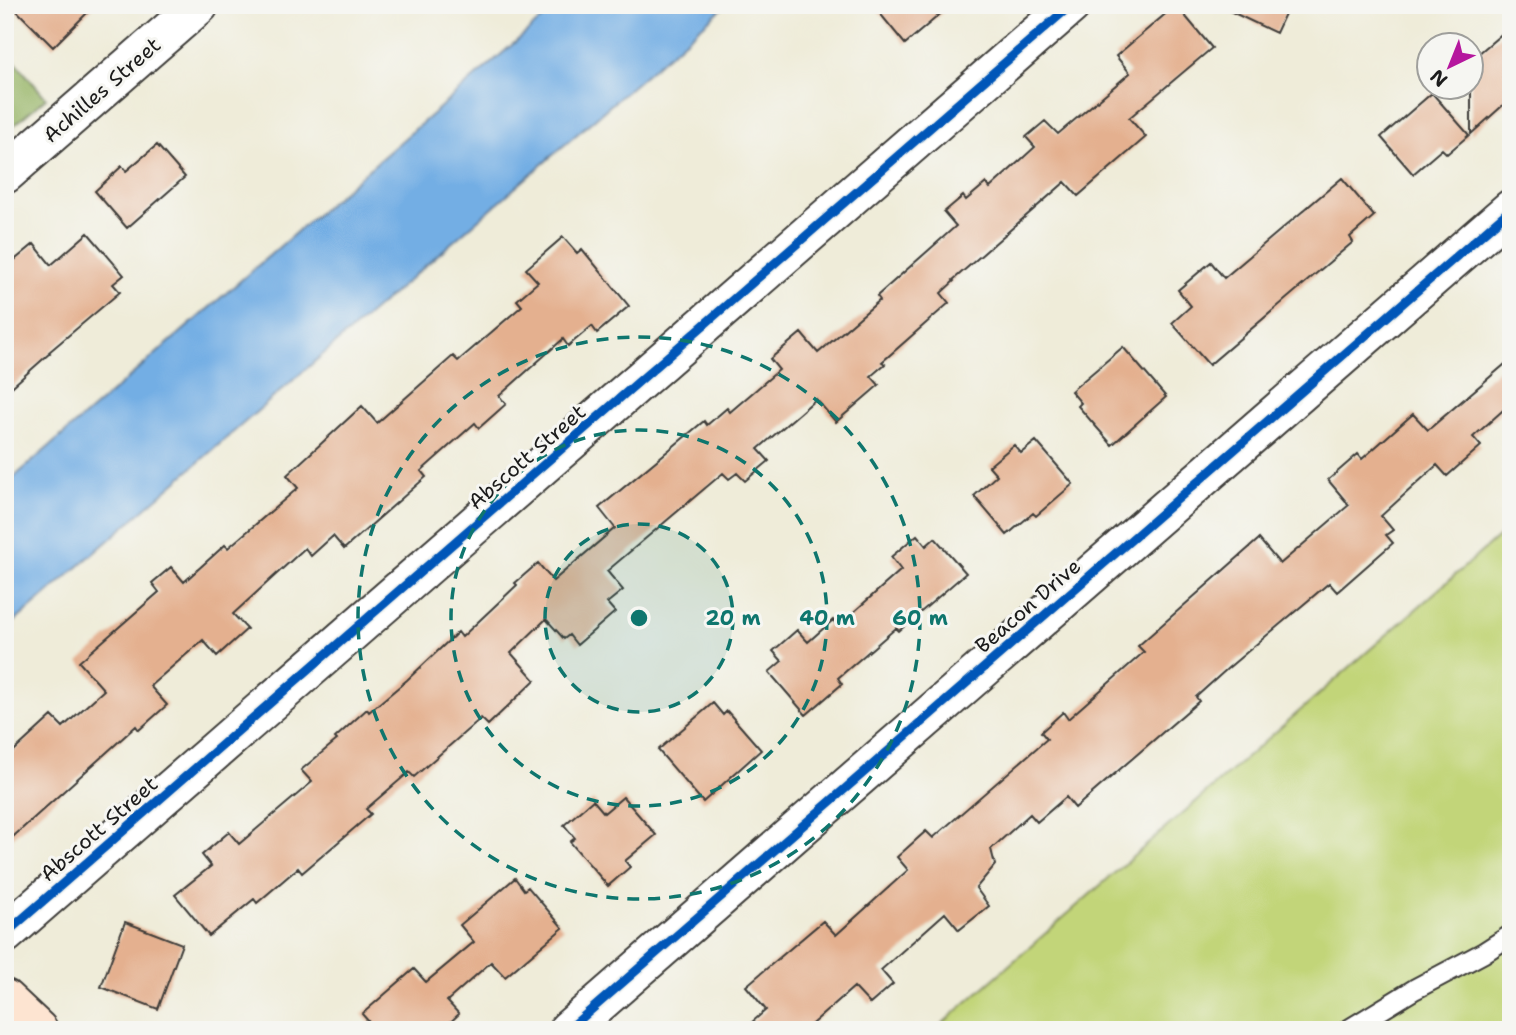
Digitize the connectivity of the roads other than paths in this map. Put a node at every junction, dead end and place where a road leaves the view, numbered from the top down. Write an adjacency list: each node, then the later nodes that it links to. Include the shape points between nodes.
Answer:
1 (199, 5): 3 (street, Achilles Street)
2 (1071, 5): 5 (street, Abscott Street)
3 (5, 174)
4 (1511, 209): 9 (street, Beacon Drive)
5 (5, 934)
6 (1511, 935): 10 (lane)
7 (5, 999): 8 (street)
8 (38, 1030)
9 (568, 1030)
10 (1348, 1030)

